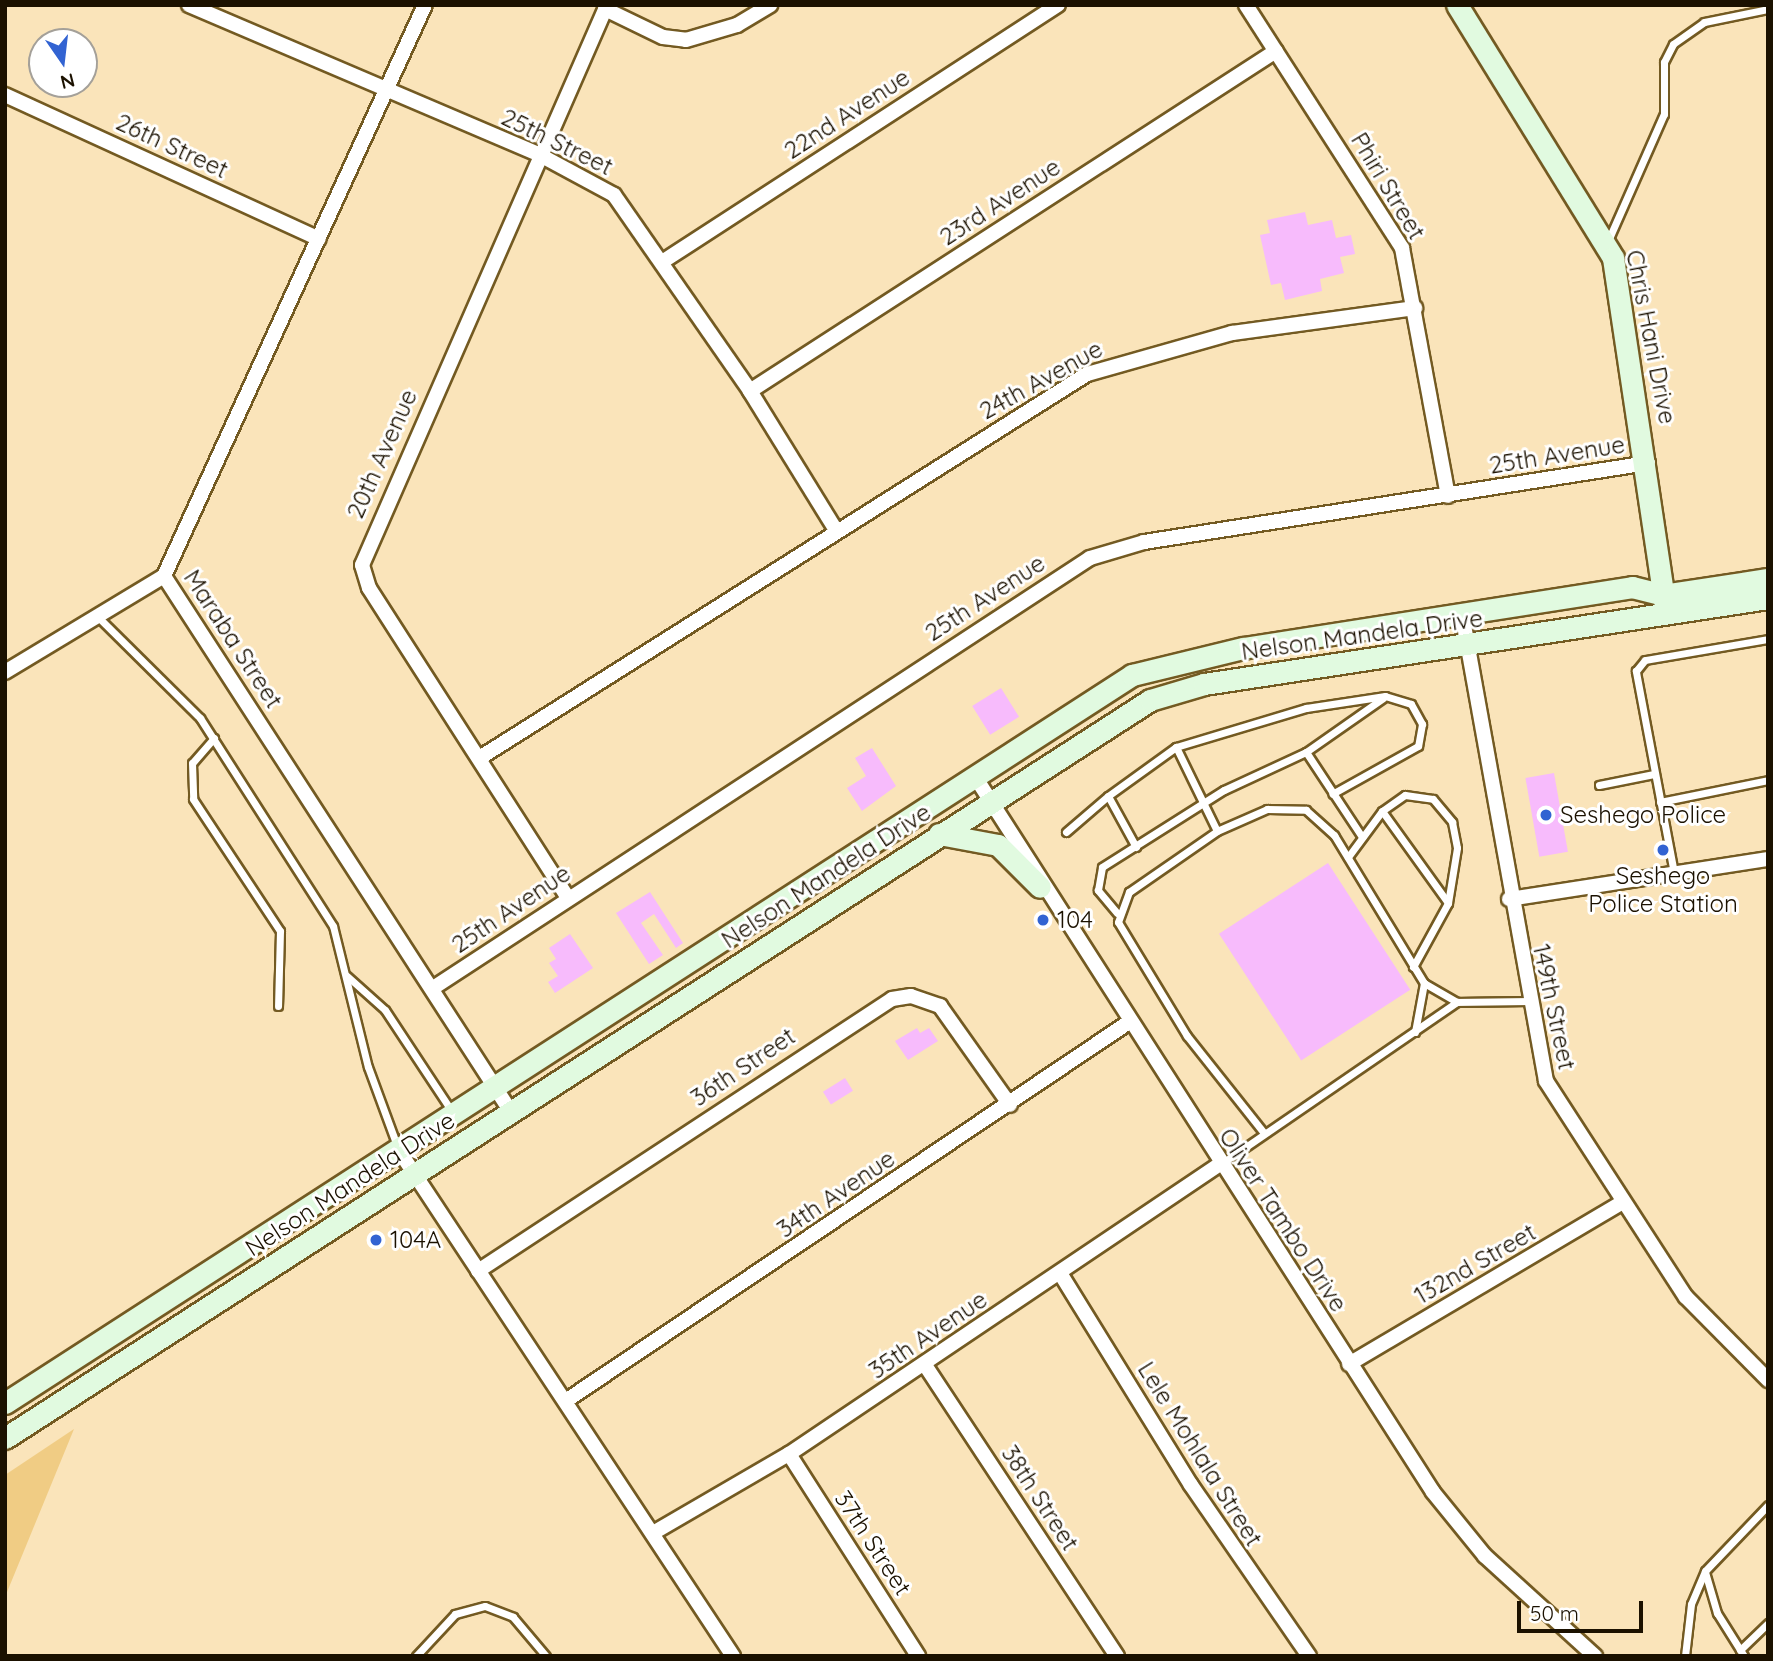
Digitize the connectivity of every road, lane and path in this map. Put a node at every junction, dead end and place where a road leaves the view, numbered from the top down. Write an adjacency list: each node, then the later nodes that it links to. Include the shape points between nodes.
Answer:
1 (189, 5): 10 (street, 25th Street)
2 (425, 5): 10 (street, Maraba Street)
3 (770, 5): 7 (street, via 729,29 686,40 663,37)
4 (1058, 5): 15 (street, 22nd Avenue)
5 (1246, 5): 9 (street, Phiri Street)
6 (1457, 5): 14 (main road, Chris Hani Drive)
7 (606, 7): 12 (street, 20th Avenue)
8 (1768, 9): 14 (lane, via 1704,22 1672,44 1664,62 1664,114)
9 (1276, 51): 16 (street, Phiri Street, via 1394,231); 17 (street, 23rd Avenue)
10 (385, 92): 12 (street, 25th Street); 13 (street, Maraba Street)
11 (5, 95): 13 (street, 26th Street)
12 (538, 154): 15 (street, 25th Street, via 614,195); 34 (street, 20th Avenue, via 363,555 369,588)
13 (319, 239): 21 (street, Maraba Street)
14 (1607, 243): 18 (main road, Chris Hani Drive, via 1629,335)
15 (662, 262): 17 (street, 25th Street)
16 (1415, 308): 19 (street, Phiri Street); 20 (street, 24th Avenue, via 1232,333 1115,362)
17 (750, 391): 20 (street, 25th Street)
18 (1648, 463): 19 (street, 25th Avenue); 24 (main road, Chris Hani Drive)
19 (1448, 496): 54 (street, 25th Avenue, via 1144,542 1090,558)
20 (836, 530): 34 (street, 24th Avenue)
21 (164, 576): 25 (street); 61 (street, Maraba Street)
22 (1768, 579): 24 (main road, Nelson Mandela Drive)
23 (1768, 598): 24 (main road, Nelson Mandela Drive)
24 (1665, 604): 26 (main road, Nelson Mandela Drive, via 1632,587); 28 (main road, Nelson Mandela Drive)
25 (94, 613): 29 (street); 31 (lane, via 173,688)
26 (1462, 614): 28 (street, 149th Street); 36 (main road, Nelson Mandela Drive, via 1160,665 1109,687)
27 (1768, 639): 35 (lane, via 1639,665 1638,694)
28 (1468, 646): 41 (main road, Nelson Mandela Drive, via 1179,689 1125,714); 55 (street, 149th Street)
29 (5, 672)
30 (1385, 696): 32 (lane, via 1249,720); 33 (lane); 39 (lane, via 1400,698 1418,714 1418,746)
31 (214, 738): 59 (lane, via 333,926); 64 (lane, via 192,762 193,799 280,931)
32 (1176, 747): 40 (lane); 42 (lane)
33 (1306, 752): 39 (lane); 42 (lane)
34 (481, 757): 54 (street, 20th Avenue)
35 (1654, 774): 38 (lane); 43 (lane)
36 (974, 775): 41 (street, Oliver Tambo Drive); 67 (main road, Nelson Mandela Drive)
37 (1768, 780): 43 (lane)
38 (1599, 785)
39 (1332, 794): 48 (lane)
40 (1108, 796): 46 (lane); 49 (lane)
41 (990, 802): 47 (main road, Nelson Mandela Drive); 53 (street, Oliver Tambo Drive)
42 (1205, 802): 45 (lane); 49 (lane)
43 (1660, 802): 52 (lane)
44 (1382, 811): 48 (lane); 56 (lane); 56 (lane, via 1417,794 1445,811 1457,848)
45 (1217, 831): 50 (lane, via 1287,806 1318,817); 57 (lane, via 1138,884)
46 (1066, 832)
47 (938, 834): 53 (main road, via 998,845); 69 (main road, Nelson Mandela Drive)
48 (1362, 837): 50 (lane)
49 (1136, 846): 57 (lane, via 1096,876 1100,895)
50 (1348, 857): 58 (lane)
51 (1768, 859): 52 (street)
52 (1674, 873): 55 (street)
53 (1040, 887): 65 (street, Oliver Tambo Drive)
54 (568, 898): 61 (street, 25th Avenue)
55 (1509, 899): 62 (street, 149th Street)
56 (1448, 903): 58 (lane)
57 (1117, 913): 71 (lane, via 1123,937 1187,1036)
58 (1413, 967): 60 (lane)
59 (347, 976): 70 (lane, via 385,1010); 72 (lane, via 368,1067)
60 (1424, 984): 63 (lane); 66 (lane)
61 (433, 988): 67 (street, Maraba Street)
62 (1527, 1001): 63 (lane); 75 (street, 149th Street, via 1546,1082)
63 (1457, 1002): 66 (lane)
64 (278, 1006)
65 (1129, 1022): 68 (street, 34th Avenue); 73 (street, Oliver Tambo Drive)
66 (1415, 1032): 71 (lane)
67 (494, 1087): 69 (street, Maraba Street); 70 (main road, Nelson Mandela Drive)
68 (1010, 1105): 76 (street, 36th Street, via 940,1006 911,996 892,999); 81 (street, 34th Avenue)
69 (511, 1112): 74 (main road, Nelson Mandela Drive)
70 (454, 1113): 72 (main road, Nelson Mandela Drive)
71 (1264, 1133): 73 (lane)
72 (398, 1149): 74 (street); 82 (main road, Nelson Mandela Drive)
73 (1220, 1164): 77 (street, 35th Avenue); 78 (street, Oliver Tambo Drive)
74 (415, 1175): 76 (street); 83 (main road, Nelson Mandela Drive)
75 (1623, 1202): 78 (street, 132nd Street); 80 (street, 149th Street, via 1700,1315)
76 (478, 1271): 81 (street)
77 (1060, 1273): 79 (street, 35th Avenue); 95 (street, Lele Mohlala Street, via 1198,1496)
78 (1349, 1364): 96 (street, Oliver Tambo Drive, via 1468,1537)
79 (925, 1365): 84 (street, 35th Avenue); 94 (street, 38th Street)
80 (1768, 1380)
81 (567, 1401): 86 (street)
82 (5, 1403)
83 (5, 1438)
84 (789, 1454): 86 (street, 35th Avenue); 93 (street, 37th Street)
85 (1768, 1505): 87 (lane)
86 (653, 1533): 92 (street)
87 (1705, 1571): 89 (lane, via 1717,1614); 97 (lane, via 1689,1613)
88 (1768, 1623): 89 (lane)
89 (1742, 1653)
90 (416, 1656): 91 (lane, via 455,1614 485,1606 513,1617)
91 (546, 1656)
92 (733, 1656)
93 (918, 1656)
94 (1117, 1656)
95 (1309, 1656)
96 (1595, 1656)
97 (1685, 1656)

